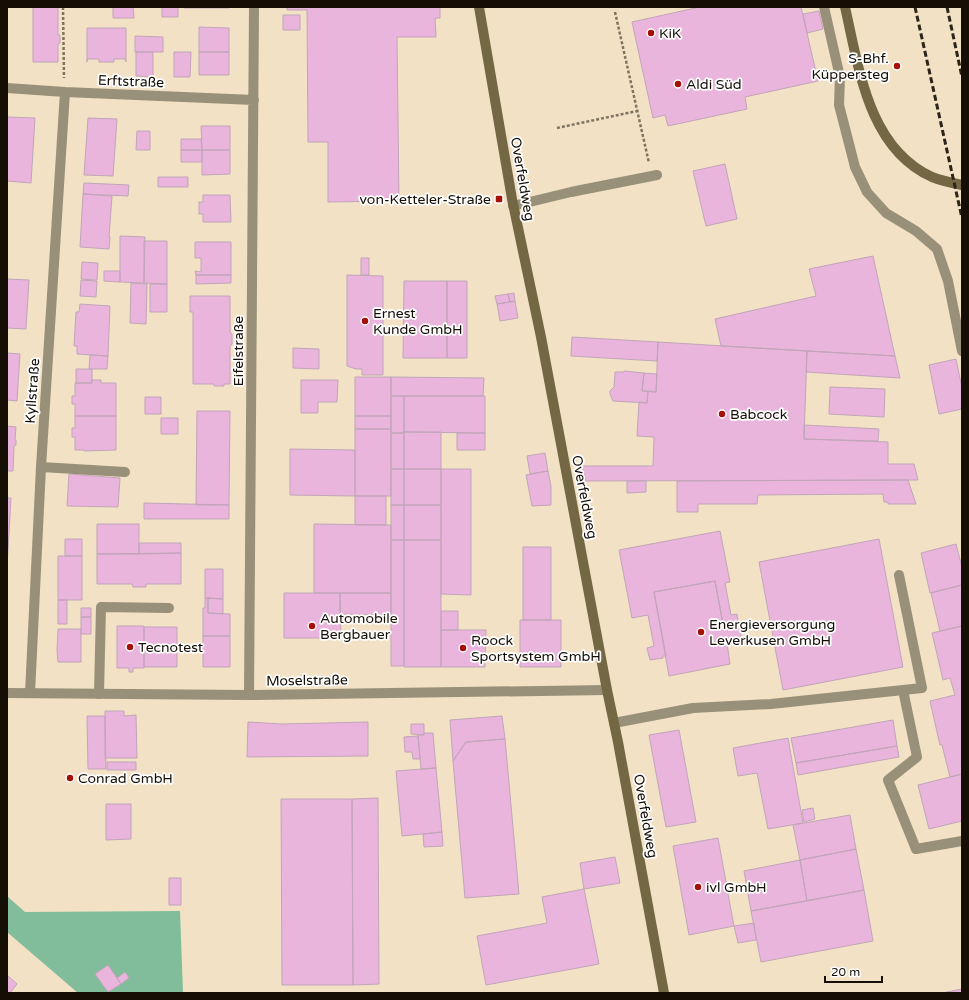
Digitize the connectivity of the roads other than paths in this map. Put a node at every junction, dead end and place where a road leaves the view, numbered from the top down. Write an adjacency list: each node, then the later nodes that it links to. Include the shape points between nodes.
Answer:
1 (254, 7): 7 (street, Eifelstraße)
2 (478, 7): 10 (street, Overfeldweg)
3 (824, 7): 11 (street, via 840,77 839,105 855,167 867,192 886,213 916,231 937,249 948,282)
4 (845, 7): 9 (street, via 866,93 874,117 885,136 911,165 933,177)
5 (7, 88): 6 (street, Erftstraße)
6 (65, 92): 7 (street, Erftstraße); 12 (street, Kyllstraße)
7 (254, 100): 21 (street, Eifelstraße)
8 (655, 176): 10 (street)
9 (962, 185)
10 (513, 206): 16 (street, Overfeldweg)
11 (962, 352)
12 (41, 467): 13 (street); 19 (street, Kyllstraße)
13 (125, 472)
14 (899, 575): 17 (street, via 922,688)
15 (169, 608): 20 (street, via 101,607)
16 (607, 690): 21 (street, Moselstraße); 22 (street, Overfeldweg)
17 (903, 690): 22 (street, via 771,704 693,708); 23 (street, via 917,757 888,780 916,849)
18 (7, 693): 19 (street, Moselstraße)
19 (30, 693): 20 (street, Moselstraße)
20 (99, 694): 21 (street, Moselstraße)
21 (250, 695)
22 (614, 723): 24 (street, Overfeldweg)
23 (962, 841)
24 (664, 993)

